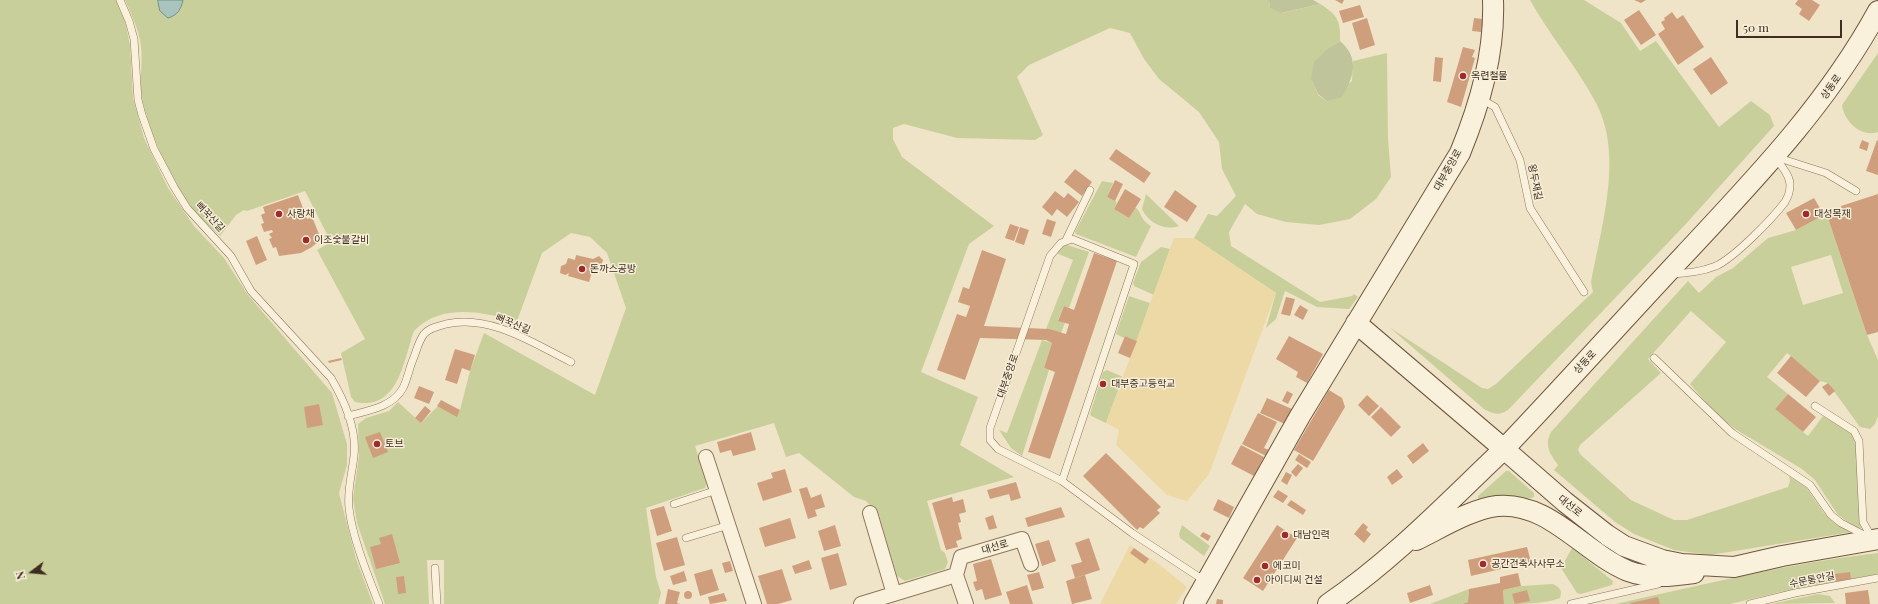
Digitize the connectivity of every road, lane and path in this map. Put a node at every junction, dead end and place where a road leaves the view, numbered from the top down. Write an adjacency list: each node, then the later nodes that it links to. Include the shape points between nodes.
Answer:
1 (120, 0): 15 (lane, 뻐꾹산길, via 134,38 138,100 142,115 154,148 174,188 187,208 231,256 251,291 331,378 341,394)
2 (1493, 0): 4 (street, 대부중앙로, via 1491,44)
3 (1878, 11): 5 (street, 상동로, via 1837,79)
4 (1480, 98): 10 (lane, 왕두재길, via 1495,107 1520,160 1530,208); 11 (street, 대부중앙로, via 1460,153)
5 (1774, 156): 7 (lane, via 1826,173); 9 (street, 상동로); 9 (lane, via 1788,176 1790,184 1786,201 1774,215 1748,241 1718,265 1696,273)
6 (1090, 190): 8 (lane, 대부중앙로)
7 (1856, 191)
8 (1066, 240): 18 (lane, via 1078,241 1134,264); 18 (lane, 대부중앙로, via 1056,246 1050,256 989,435 998,449)
9 (1666, 274): 16 (street, 상동로)
10 (1584, 292)
11 (1356, 323): 16 (street); 31 (street, 대부중앙로)
12 (1654, 358): 24 (lane, via 1732,434 1810,484 1831,516)
13 (571, 362): 15 (lane, 뻐꾹산길, via 510,332 489,325 452,322 436,326 425,333 403,388 397,396 379,407)
14 (1815, 406): 24 (lane, via 1854,431 1859,441 1863,522)
15 (348, 416): 34 (lane, 뻐꾹산길, via 354,454 348,489 349,509)
16 (1504, 449): 25 (street); 27 (street, 대선로, via 1565,502 1624,546 1662,560 1682,564)
17 (706, 457): 19 (street)
18 (1062, 481): 31 (lane, 대부중앙로)
19 (717, 490): 20 (lane); 22 (street)
20 (674, 504)
21 (870, 513): 32 (street)
22 (728, 525): 23 (lane); 36 (street)
23 (686, 538)
24 (1876, 540): 27 (street, 대선로)
25 (1399, 548): 27 (street, via 1481,510 1497,506 1519,508 1541,515 1600,555 1629,571 1652,576); 39 (street, via 1353,587)
26 (1030, 564): 29 (street, 대선로, via 1022,539 961,558)
27 (1734, 567): 40 (lane)
28 (435, 568): 35 (lane)
29 (956, 575): 32 (street); 37 (street)
30 (1878, 578): 41 (lane, 수문통안길)
31 (1206, 582): 38 (street, 대부중앙로)
32 (894, 594): 33 (street)
33 (869, 603)
34 (379, 604)
35 (437, 604)
36 (754, 604)
37 (966, 604)
38 (1194, 604)
39 (1328, 604)
40 (1571, 604)
41 (1750, 604)

